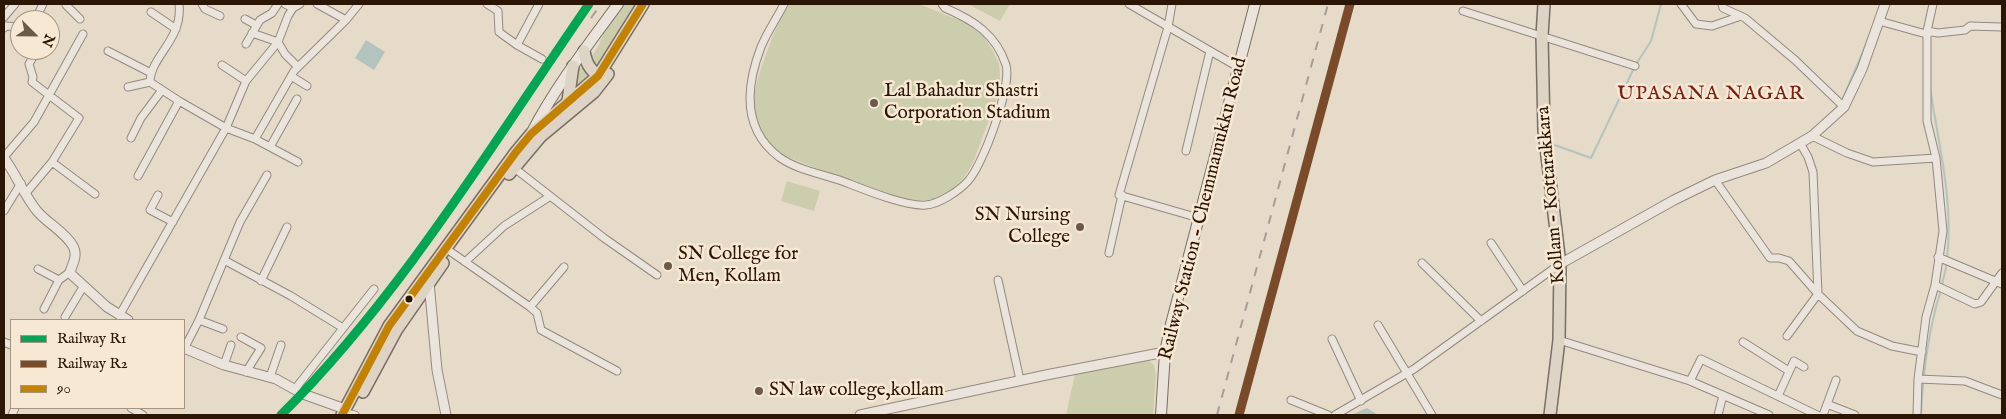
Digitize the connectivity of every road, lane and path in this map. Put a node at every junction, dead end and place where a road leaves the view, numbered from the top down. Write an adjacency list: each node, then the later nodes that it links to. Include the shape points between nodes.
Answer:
1 (15, 4): 29 (street)
2 (65, 4): 30 (street)
3 (180, 4): 37 (street)
4 (202, 4): 27 (street, via 204,9)
5 (278, 4): 34 (street)
6 (285, 4): 24 (street)
7 (317, 4): 32 (street)
8 (359, 4): 32 (street)
9 (487, 4): 44 (street, via 498,11 499,32)
10 (539, 4): 44 (street)
11 (618, 4): 46 (main road)
12 (643, 4): 57 (main road)
13 (650, 4): 67 (main road, via 607,77 594,92)
14 (784, 4): 15 (street, via 761,47 750,89 749,105 763,141 780,157 802,168 898,201 926,205 952,194 968,181 983,158 1005,90 1006,66 994,40 978,24 944,8)
15 (942, 4)
16 (1129, 4): 35 (street)
17 (1172, 4): 35 (street)
18 (1255, 4): 52 (main road, Railway Station - Chemmamukku Road)
19 (1544, 4): 41 (main road, Kollam - Kottarakkara)
20 (1681, 4): 28 (street, via 1696,24 1712,26)
21 (1722, 4): 28 (street, via 1723,8)
22 (1885, 4): 33 (street)
23 (1933, 4): 38 (street)
24 (296, 6): 42 (street, via 288,16)
25 (1463, 11): 41 (street)
26 (152, 12): 37 (street)
27 (220, 16)
28 (1741, 16): 66 (street, via 1795,60)
29 (4, 17)
30 (80, 19)
31 (244, 19): 34 (street)
32 (346, 20): 54 (street)
33 (1879, 21): 38 (street); 66 (street)
34 (256, 25): 39 (street)
35 (1168, 27): 47 (street); 87 (street)
36 (2002, 27): 38 (street, via 1970,26 1965,30)
37 (176, 29): 55 (street)
38 (1930, 32): 77 (street, via 1928,121)
39 (252, 33): 42 (street); 43 (street)
40 (83, 34): 63 (street)
41 (1542, 36): 53 (street); 101 (main road, Kollam - Kottarakkara, via 1544,131)
42 (278, 42): 54 (street); 58 (street)
43 (246, 44)
44 (517, 45): 48 (street)
45 (108, 51): 55 (street)
46 (584, 51): 51 (main road); 57 (main road, via 586,62)
47 (1210, 51): 52 (street); 75 (street)
48 (542, 59)
49 (31, 60): 63 (street, via 32,82)
50 (222, 65): 58 (street)
51 (573, 66): 67 (main road); 69 (main road)
52 (1238, 66): 91 (main road, Railway Station - Chemmamukku Road)
53 (1635, 66)
54 (298, 67): 56 (street)
55 (151, 73): 59 (street)
56 (291, 76): 60 (street); 72 (street)
57 (598, 76): 67 (main road)
58 (246, 81): 68 (street)
59 (150, 82): 61 (street); 62 (street)
60 (307, 86)
61 (128, 87)
62 (162, 90): 65 (street); 71 (street)
63 (48, 96): 76 (street, via 34,122); 78 (street, via 78,118)
64 (297, 98): 74 (street)
65 (179, 101): 68 (street); 82 (street)
66 (1844, 107): 70 (street)
67 (567, 109): 69 (main road); 80 (main road)
68 (226, 128): 72 (street); 92 (street)
69 (531, 134): 110 (main road)
70 (1812, 136): 73 (street); 77 (street, via 1873,162)
71 (131, 138)
72 (255, 139): 74 (street)
73 (1800, 143): 83 (street, via 1766,164); 116 (street, via 1812,172)
74 (270, 147): 79 (street)
75 (1186, 151)
76 (4, 157): 84 (street)
77 (1936, 158): 97 (street)
78 (52, 162): 85 (street); 86 (street)
79 (298, 162)
80 (514, 167): 89 (street); 95 (main road)
81 (267, 175): 98 (street, via 240,222)
82 (138, 176)
83 (1715, 180): 101 (street); 116 (street, via 1770,258 1789,261)
84 (20, 183): 85 (street); 90 (street)
85 (26, 193): 104 (street, via 36,210 74,247 76,257)
86 (95, 194)
87 (1122, 195): 91 (street); 96 (street)
88 (158, 196): 92 (street, via 150,210)
89 (549, 196): 99 (street, via 504,226); 106 (street)
90 (4, 212)
91 (1199, 218): 136 (main road, Railway Station - Chemmamukku Road)
92 (173, 222): 119 (street)
93 (286, 227): 109 (street)
94 (1491, 243): 115 (street)
95 (451, 252): 99 (street); 110 (main road)
96 (1109, 253)
97 (1944, 259): 111 (street); 113 (street)
98 (224, 260): 109 (street); 122 (street)
99 (465, 262): 117 (street)
100 (1422, 263): 123 (street)
101 (1560, 264): 115 (street); 130 (main road, Kollam - Kottarakkara)
102 (564, 267): 117 (street)
103 (38, 269): 107 (street)
104 (70, 272): 107 (street); 112 (street)
105 (2002, 273): 111 (street)
106 (657, 275)
107 (59, 280): 118 (street)
108 (998, 280): 146 (street)
109 (262, 281): 125 (street)
110 (426, 281): 156 (main road); 157 (street)
111 (2000, 283): 113 (street, via 1975,304)
112 (83, 287): 119 (street); 120 (street)
113 (1939, 287): 137 (street, via 1926,317)
114 (374, 289): 125 (street)
115 (1523, 291): 123 (street)
116 (1818, 294): 127 (street); 137 (street, via 1857,332 1892,346)
117 (530, 307): 140 (street, via 537,314 541,330)
118 (44, 309)
119 (119, 316): 121 (street)
120 (65, 317)
121 (126, 319)
122 (200, 320): 126 (street); 134 (street)
123 (1481, 321): 143 (street)
124 (1378, 325): 143 (street)
125 (343, 328): 149 (street)
126 (223, 329)
127 (1787, 336)
128 (241, 337): 142 (street, via 261,348)
129 (1332, 339): 154 (street)
130 (1559, 340): 148 (street); 163 (main road, Kollam - Kottarakkara)
131 (1743, 342): 141 (street)
132 (232, 345): 138 (street)
133 (281, 345): 144 (street)
134 (185, 346)
135 (185, 348): 138 (street)
136 (1165, 352): 146 (street); 159 (main road, Railway Station - Chemmamukku Road)
137 (1922, 352): 145 (street)
138 (224, 365): 142 (street)
139 (1804, 367): 141 (street, via 1794,361)
140 (617, 371)
141 (1789, 371): 152 (street)
142 (246, 372): 144 (street)
143 (1408, 372): 154 (street); 162 (street)
144 (270, 378): 149 (street)
145 (1918, 379): 150 (street, via 1965,381); 169 (street)
146 (1020, 380): 158 (street)
147 (1836, 380): 155 (street)
148 (1690, 381): 151 (street); 152 (street, via 1701,359)
149 (295, 389): 156 (street)
150 (2002, 394)
151 (1723, 395): 164 (street); 165 (street)
152 (1778, 396): 166 (street)
153 (1291, 400): 160 (street)
154 (1361, 401): 161 (street)
155 (1827, 404): 167 (street); 168 (street)
156 (349, 414)
157 (446, 415)
158 (860, 415)
159 (1161, 415)
160 (1328, 415)
161 (1336, 415)
162 (1432, 415)
163 (1550, 415)
164 (1718, 415)
165 (1769, 415)
166 (1817, 415)
167 (1823, 415)
168 (1855, 415)
169 (1917, 415)

